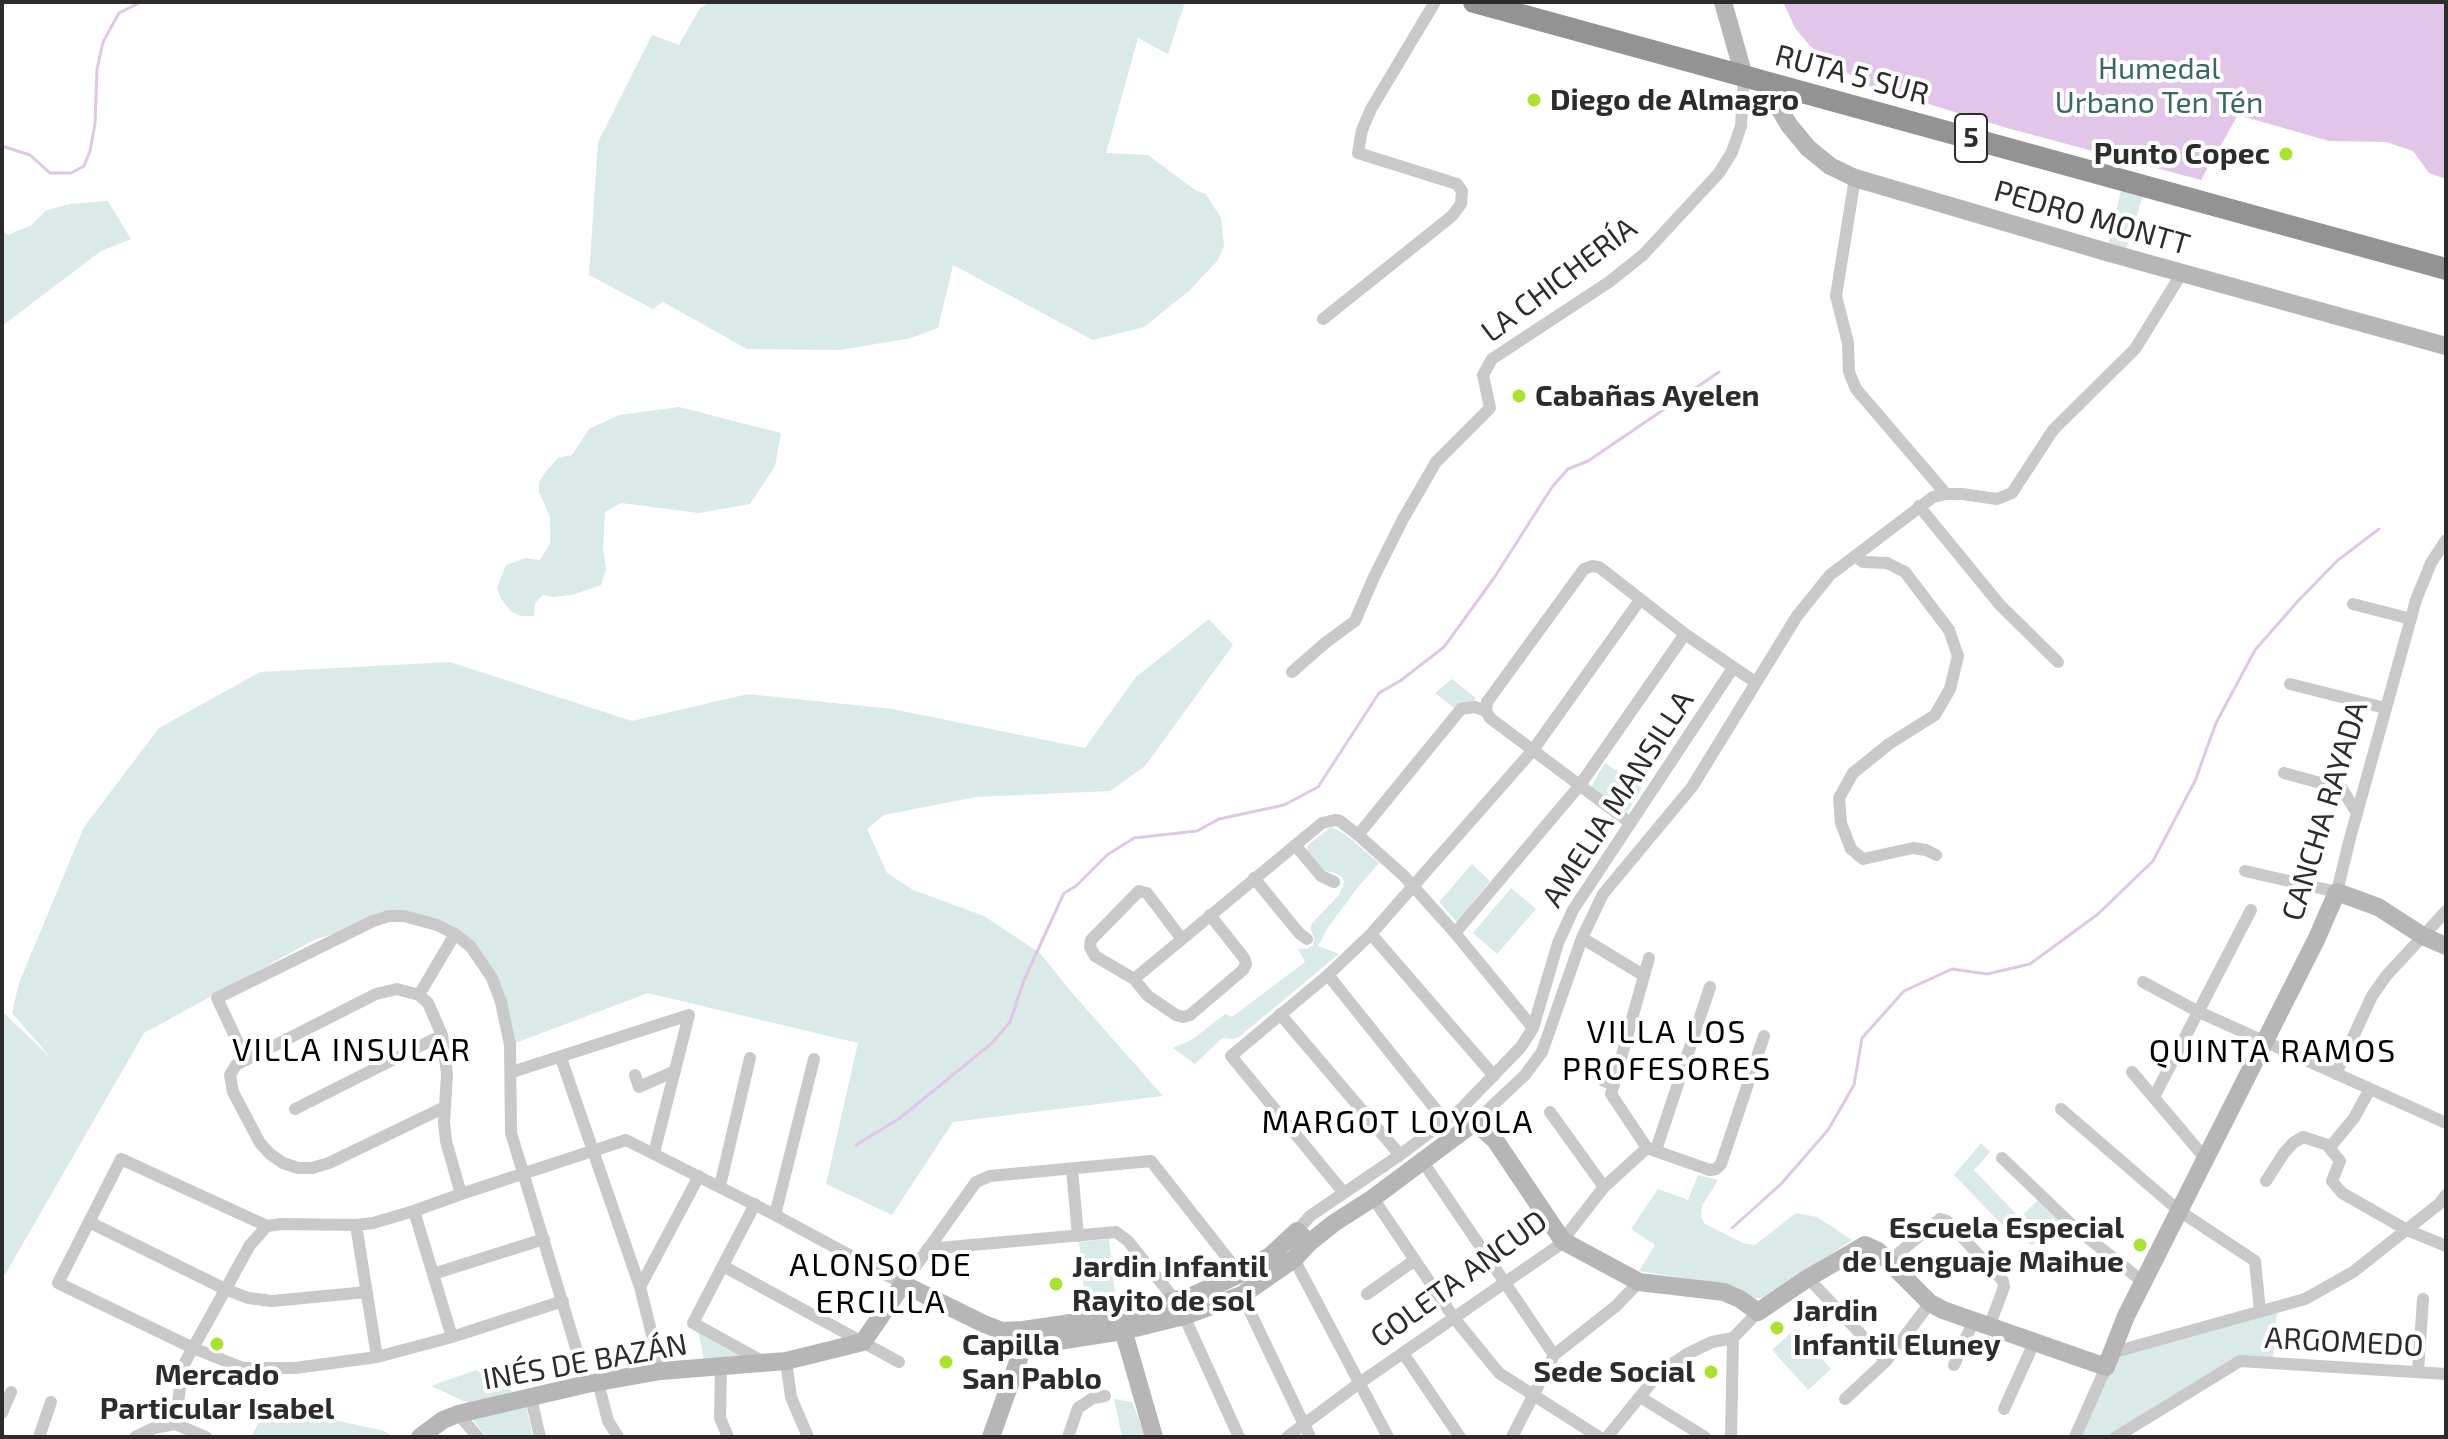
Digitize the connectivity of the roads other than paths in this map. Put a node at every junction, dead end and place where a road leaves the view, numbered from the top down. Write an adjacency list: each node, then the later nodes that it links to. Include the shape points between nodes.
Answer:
1 (1435, 2): 8 (street, via 1371,109 1358,153 1457,184 1461,204)
2 (1474, 2): 4 (highway, RUTA 5 SUR / 5)
3 (1723, 2): 4 (street, PEDRO MONTT)
4 (1754, 79): 5 (street, PEDRO MONTT, via 1808,148); 6 (highway, RUTA 5 SUR / 5); 20 (street, LA CHICHERÍA, via 1732,152 1719,173 1643,255 1492,359 1483,375 1490,408 1436,462 1355,621)
5 (1855, 178): 7 (street, PEDRO MONTT); 10 (street, via 1836,296 1849,372 1856,389)
6 (2446, 269)
7 (2182, 273): 9 (street, PEDRO MONTT); 10 (street, via 2135,349 2053,430 2012,493 1997,499)
8 (1323, 319)
9 (2446, 346)
10 (1946, 494): 11 (street)
11 (1919, 506): 13 (street); 18 (street, via 2000,605)
12 (2446, 540): 16 (street, CANCHA RAYADA, via 2431,563)
13 (1855, 556): 21 (street, via 1830,575 1797,616); 32 (street, via 1905,572 1949,630 1958,656 1950,689 1935,715 1861,764 1847,783 1839,798 1841,823 1851,849 1863,859 1913,848)
14 (1640, 600): 17 (street); 24 (street, via 1599,567 1584,569 1487,702); 25 (street)
15 (2353, 604): 16 (street)
16 (2411, 619): 23 (street, CANCHA RAYADA)
17 (1685, 634): 19 (street); 27 (street)
18 (2058, 662)
19 (1733, 668): 21 (street); 29 (street, AMELIA MANSILLA)
20 (1292, 672)
21 (1755, 682): 46 (street, via 1692,787 1603,894)
22 (2290, 684): 23 (street)
23 (2385, 708): 28 (street, CANCHA RAYADA)
24 (1486, 711): 25 (street); 30 (street, via 1461,709)
25 (1533, 750): 27 (street); 36 (street)
26 (2284, 773): 28 (street, via 2342,789)
27 (1580, 785): 29 (street); 41 (street)
28 (2357, 813): 37 (street, CANCHA RAYADA)
29 (1630, 823): 58 (street, AMELIA MANSILLA, via 1573,910)
30 (1358, 835): 31 (street, via 1340,821 1329,820); 36 (street)
31 (1295, 845): 34 (street); 35 (street, via 1321,876)
32 (1936, 855)
33 (2245, 871): 37 (street)
34 (1254, 878): 40 (street); 47 (street)
35 (1334, 882)
36 (1413, 886): 41 (street); 43 (street)
37 (2337, 892): 44 (street, via 2378,907); 61 (street, CANCHA RAYADA)
38 (2251, 910): 56 (street)
39 (2446, 911): 44 (street)
40 (1210, 915): 45 (street); 52 (street, via 1246,964 1190,1015 1176,1015)
41 (1455, 933): 58 (street)
42 (455, 934): 55 (street); 65 (street, via 421,919 389,916 217,998); 67 (street, via 492,978)
43 (1371, 934): 50 (street); 72 (street)
44 (2423, 936): 48 (street); 70 (street, via 2372,996)
45 (1181, 938): 52 (street); 52 (street, via 1147,893 1139,891 1090,947 1095,956)
46 (1582, 938): 51 (street); 82 (street, via 1542,1052)
47 (1307, 939)
48 (2446, 946)
49 (1649, 958): 51 (street)
50 (1328, 975): 57 (street); 81 (street)
51 (1643, 975): 73 (street)
52 (1134, 979)
53 (2143, 982): 56 (street)
54 (1710, 987): 85 (street)
55 (419, 995): 59 (street); 65 (street, via 397,989 376,994)
56 (2199, 1012): 61 (street); 75 (street)
57 (1280, 1014): 88 (street); 98 (street, via 1231,1056)
58 (1533, 1028): 72 (street, AMELIA MANSILLA)
59 (442, 1035): 76 (street); 78 (street)
60 (1764, 1036): 85 (street, via 1721,1164 1710,1170)
61 (2265, 1042): 70 (street); 90 (street, CANCHA RAYADA)
62 (561, 1058): 66 (street, via 689,1015); 67 (street); 86 (street)
63 (750, 1058): 96 (street)
64 (814, 1059): 105 (street)
65 (246, 1060): 76 (street, via 230,1075 233,1092 260,1143 283,1163 298,1168 329,1163)
66 (675, 1071): 71 (street, via 639,1087); 87 (street)
67 (512, 1072): 93 (street, via 511,1133)
68 (2132, 1072): 75 (street)
69 (1597, 1074): 73 (street)
70 (2336, 1074): 74 (street)
71 (635, 1075)
72 (1494, 1076): 77 (street, AMELIA MANSILLA)
73 (1613, 1089): 85 (street)
74 (2370, 1089): 83 (street); 84 (street)
75 (2154, 1097): 90 (street)
76 (445, 1107): 99 (street, via 446,1141)
77 (1462, 1108): 81 (street, AMELIA MANSILLA); 82 (street)
78 (295, 1109)
79 (2061, 1109): 103 (street)
80 (1550, 1112): 97 (street)
81 (1445, 1121): 88 (street, AMELIA MANSILLA)
82 (1475, 1122): 91 (street); 113 (street, via 1495,1140)
83 (2446, 1123)
84 (2331, 1146): 95 (street, via 2303,1137 2284,1153); 109 (street, via 2340,1161 2332,1181 2342,1193)
85 (1652, 1149): 97 (street, GOLETA ANCUD)
86 (592, 1150): 87 (street, via 626,1140); 93 (street); 127 (street)
87 (654, 1153): 94 (street)
88 (1400, 1155): 98 (street, AMELIA MANSILLA)
89 (2002, 1158): 124 (street, via 2072,1225)
90 (2205, 1158): 103 (street, CANCHA RAYADA)
91 (1423, 1162): 101 (street); 125 (street)
92 (1072, 1169): 110 (street); 115 (street, via 990,1176 976,1182); 121 (street, via 1151,1161)
93 (524, 1174): 99 (street); 112 (street)
94 (699, 1176): 96 (street); 127 (street)
95 (2266, 1181)
96 (720, 1186): 102 (street)
97 (1604, 1187): 113 (street, GOLETA ANCUD)
98 (1344, 1193): 111 (street, AMELIA MANSILLA, via 1310,1216)
99 (461, 1194): 104 (street)
100 (2446, 1195): 109 (street)
101 (1373, 1198): 111 (street); 117 (street)
102 (755, 1204): 105 (street); 119 (street)
103 (2178, 1210): 124 (street, CANCHA RAYADA); 136 (street, via 2255,1261)
104 (414, 1211): 107 (street); 120 (street)
105 (775, 1215): 126 (street)
106 (89, 1222): 108 (street, via 121,1159); 128 (street); 145 (street, via 58,1283)
107 (356, 1225): 108 (street); 129 (street)
108 (267, 1226): 128 (street)
109 (2407, 1230): 114 (street); 136 (street, via 2333,1285)
110 (1078, 1236): 115 (street); 135 (street, via 1116,1232)
111 (1303, 1237): 116 (street); 121 (street)
112 (544, 1239): 120 (street); 133 (street)
113 (1563, 1241): 123 (street); 125 (street, GOLETA ANCUD)
114 (2446, 1246)
115 (927, 1249): 126 (street)
116 (1294, 1259): 131 (street); 160 (street)
117 (1415, 1260): 130 (street); 138 (street)
118 (1888, 1262): 122 (street, via 1862,1240); 134 (street); 140 (street, via 1940,1219 1947,1221 2003,1281)
119 (723, 1266): 143 (street); 153 (street, via 693,1323)
120 (433, 1274): 141 (street)
121 (1240, 1274): 135 (street, via 1194,1295)
122 (1808, 1278): 137 (street); 151 (street)
123 (1639, 1282): 137 (street, via 1724,1292); 147 (street)
124 (2143, 1282): 149 (street, CANCHA RAYADA)
125 (1506, 1283): 138 (street, GOLETA ANCUD); 147 (street)
126 (903, 1284): 139 (street, via 1002,1331); 143 (street)
127 (640, 1287): 156 (street)
128 (225, 1289): 129 (street, via 272,1301); 145 (street)
129 (367, 1292): 148 (street)
130 (1367, 1294)
131 (1242, 1295): 135 (street); 172 (street)
132 (2423, 1299): 157 (street)
133 (563, 1301): 141 (street); 159 (street)
134 (1930, 1303): 140 (street); 151 (street)
135 (1180, 1308): 139 (street); 185 (street)
136 (2260, 1311): 149 (street)
137 (1758, 1312): 142 (street)
138 (1454, 1318): 146 (street, GOLETA ANCUD); 163 (street, via 1499,1373)
139 (1121, 1324): 182 (street, via 1026,1346); 184 (street)
140 (1981, 1325): 144 (street); 154 (street)
141 (452, 1337): 148 (street)
142 (1733, 1338): 164 (street, via 1687,1354 1660,1372); 193 (street)
143 (863, 1342): 150 (street, INÉS DE BAZÁN); 152 (street)
144 (2034, 1343): 149 (street); 168 (street)
145 (193, 1348): 148 (street, via 243,1368 295,1368); 171 (street, via 183,1366)
146 (1403, 1353): 160 (street, GOLETA ANCUD); 188 (street)
147 (1554, 1355): 163 (street)
148 (377, 1357)
149 (2109, 1360): 194 (street, CANCHA RAYADA)
150 (786, 1361): 153 (street, INÉS DE BAZÁN); 181 (street, via 791,1397)
151 (1886, 1361): 166 (street)
152 (899, 1362)
153 (766, 1364): 155 (street, INÉS DE BAZÁN)
154 (1954, 1365)
155 (721, 1368): 156 (street, INÉS DE BAZÁN); 180 (street, via 720,1418)
156 (661, 1371): 159 (street, INÉS DE BAZÁN)
157 (2418, 1372): 158 (street, ARGOMEDO); 195 (street, ARGOMEDO, via 2240,1361)
158 (2446, 1374)
159 (593, 1383): 165 (street, INÉS DE BAZÁN); 179 (street)
160 (1358, 1384): 172 (street, GOLETA ANCUD); 187 (street)
161 (11, 1392): 169 (street)
162 (1105, 1396): 183 (street, via 1078,1408)
163 (1533, 1397): 189 (street); 190 (street)
164 (1640, 1397): 191 (street); 192 (street)
165 (531, 1398): 170 (street, INÉS DE BAZÁN); 178 (street)
166 (1845, 1399)
167 (51, 1402): 173 (street)
168 (2004, 1409)
169 (2, 1413)
170 (464, 1413): 176 (street, INÉS DE BAZÁN); 177 (street)
171 (175, 1424): 174 (street); 175 (street)
172 (1307, 1431): 186 (street, GOLETA ANCUD)
173 (39, 1437)
174 (135, 1437)
175 (206, 1437)
176 (420, 1437)
177 (478, 1437)
178 (540, 1437)
179 (618, 1437)
180 (728, 1437)
181 (808, 1437)
182 (991, 1437)
183 (1068, 1437)
184 (1154, 1437)
185 (1239, 1437)
186 (1287, 1437)
187 (1388, 1437)
188 (1460, 1437)
189 (1512, 1437)
190 (1599, 1437)
191 (1607, 1437)
192 (1705, 1437)
193 (1731, 1437)
194 (2075, 1437)
195 (2116, 1437)

